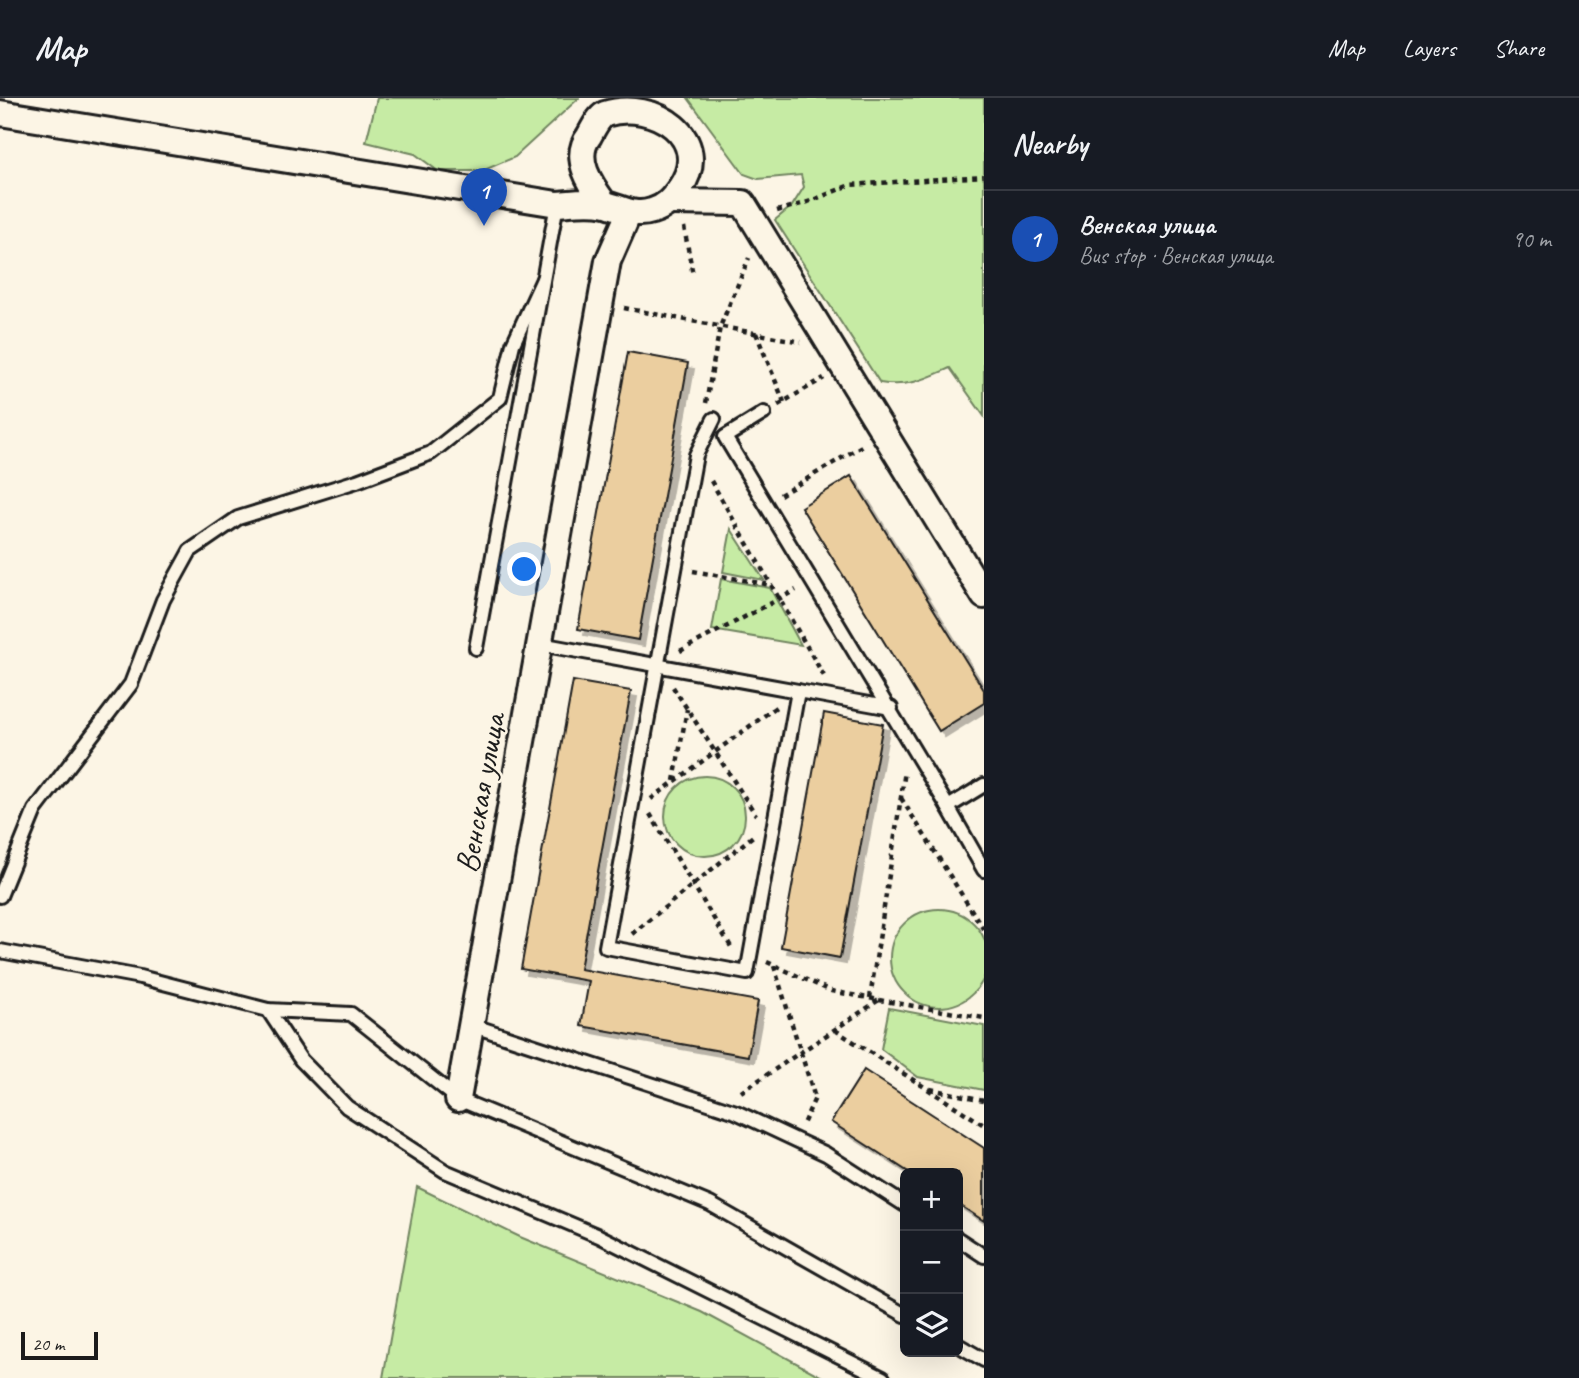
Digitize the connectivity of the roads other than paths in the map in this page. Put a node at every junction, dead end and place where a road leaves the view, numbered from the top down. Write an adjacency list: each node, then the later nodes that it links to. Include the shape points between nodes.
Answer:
1 (0, 113): 4 (street)
2 (670, 202): 3 (street, via 690,174 689,141 668,113 636,104 604,114 584,142 584,176); 5 (street, via 651,212); 9 (street, via 743,203)
3 (604, 203): 4 (street); 5 (street)
4 (557, 204): 6 (lane)
5 (629, 213): 10 (street, Венская улица, via 608,261)
6 (543, 279): 11 (lane); 18 (lane, via 513,344 500,398 430,453 238,518 190,551 163,600 131,684 35,810)
7 (764, 413): 8 (lane)
8 (725, 437): 12 (lane, via 714,419 696,455); 14 (lane)
9 (984, 596)
10 (540, 643): 12 (lane); 21 (street, Венская улица)
11 (476, 648)
12 (657, 663): 13 (lane); 13 (lane, via 606,947 747,972 768,832)
13 (798, 691): 14 (lane)
14 (891, 708): 16 (lane)
15 (984, 785): 16 (lane)
16 (948, 807): 17 (lane)
17 (984, 870)
18 (0, 896)
19 (0, 951): 20 (lane, via 140,977)
20 (268, 1010): 22 (lane, via 351,1014); 29 (lane, via 301,1060 347,1107 446,1171 599,1236)
21 (471, 1025): 22 (street, Венская улица); 23 (lane, via 736,1112 825,1154)
22 (458, 1099): 26 (lane, via 710,1204)
23 (900, 1202)
24 (963, 1242): 25 (lane)
25 (984, 1256)
26 (900, 1312)
27 (963, 1348): 28 (lane)
28 (984, 1360)
29 (883, 1378)

